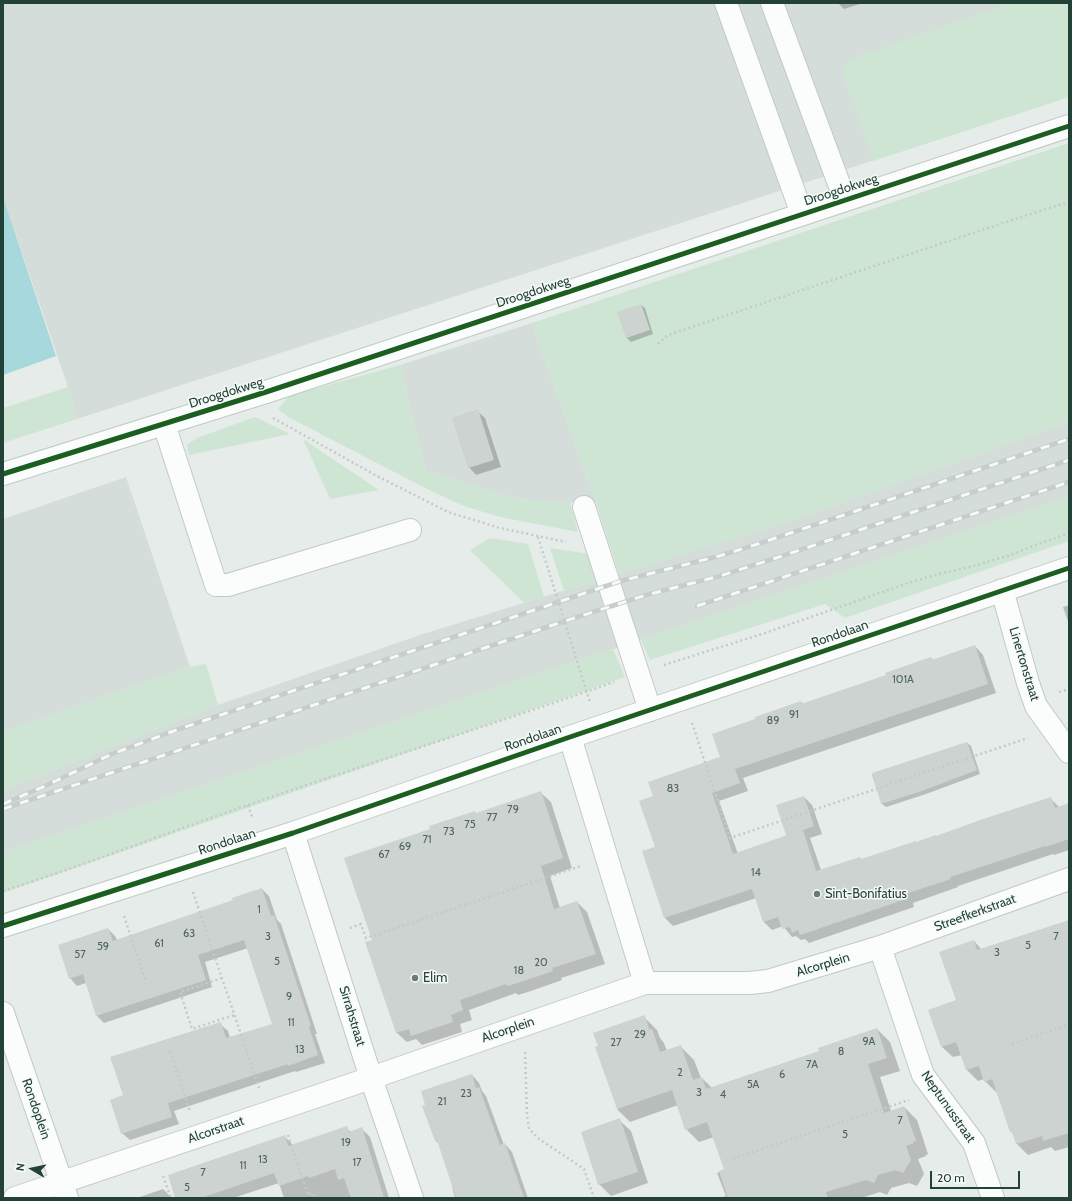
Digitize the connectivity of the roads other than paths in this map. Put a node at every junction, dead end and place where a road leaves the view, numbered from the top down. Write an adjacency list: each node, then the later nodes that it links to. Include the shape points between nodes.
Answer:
1 (726, 3): 5 (street)
2 (772, 3): 4 (street)
3 (1069, 126): 4 (street, Droogdokweg)
4 (845, 200): 5 (street, Droogdokweg)
5 (802, 214): 6 (street, Droogdokweg)
6 (164, 424): 7 (street, Droogdokweg); 9 (street, via 216,585 228,585)
7 (3, 474)
8 (584, 507): 12 (street)
9 (410, 530)
10 (1069, 568): 11 (street, Rondolaan)
11 (1002, 590): 12 (street, Rondolaan); 14 (street, Linertonstraat, via 1036,706)
12 (650, 710): 13 (street, Rondolaan)
13 (570, 737): 15 (street, Rondolaan); 19 (street)
14 (1069, 752)
15 (293, 833): 17 (street, Rondolaan); 21 (street, Sirrahstraat)
16 (1069, 879): 18 (street, Streefkerkstraat)
17 (3, 926)
18 (880, 947): 19 (street, Alcorplein, via 768,981); 25 (street, Neptunusstraat, via 923,1075 974,1143)
19 (645, 983): 21 (street, Alcorplein)
20 (3, 1013): 22 (street, Rondoplein)
21 (372, 1078): 22 (street, Alcorstraat, via 199,1136); 24 (street, Sirrahstraat)
22 (64, 1190): 23 (street)
23 (15, 1198)
24 (412, 1198)
25 (993, 1198)

